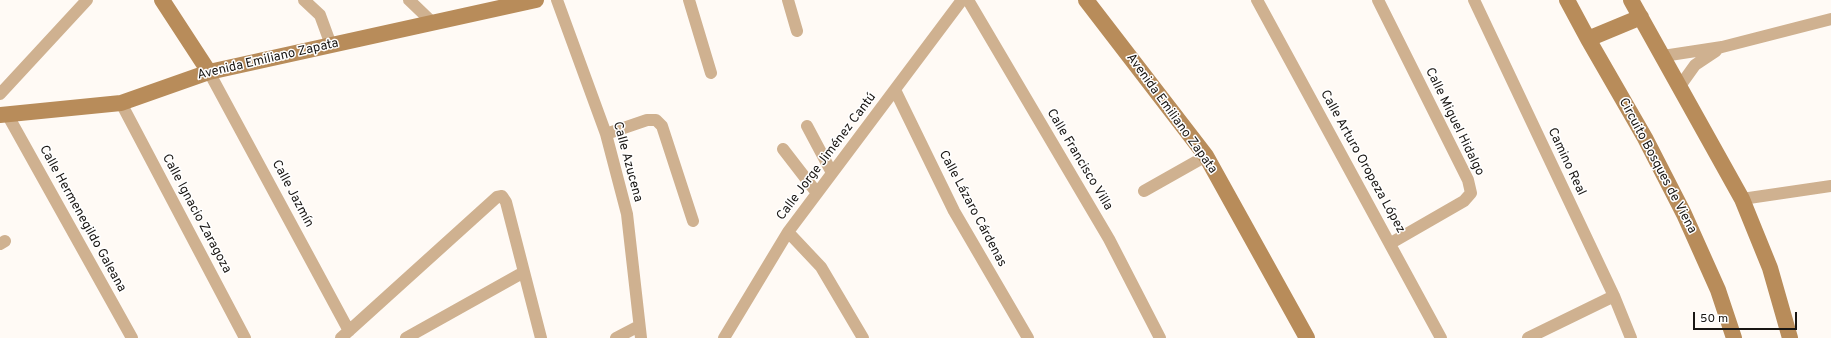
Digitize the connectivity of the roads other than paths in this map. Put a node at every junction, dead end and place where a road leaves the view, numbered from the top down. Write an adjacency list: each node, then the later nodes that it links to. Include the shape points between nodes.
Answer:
1 (87, 0): 29 (street)
2 (162, 0): 25 (street)
3 (304, 0): 22 (street, via 320,15)
4 (409, 0): 19 (street)
5 (536, 0): 19 (street, Avenida Emiliano Zapata)
6 (557, 0): 33 (street, Calle Azucena)
7 (689, 0): 26 (street)
8 (788, 0): 20 (street)
9 (962, 0): 28 (street, Calle Jorge Jiménez Cantú)
10 (968, 0): 57 (street, Calle Francisco Villa, via 1109,240)
11 (1086, 0): 35 (street, Avenida Emiliano Zapata)
12 (1257, 0): 43 (street, Calle Arturo Oropeza López)
13 (1378, 0): 43 (street, Calle Miguel Hidalgo, via 1468,180 1471,193 1464,201)
14 (1474, 0): 45 (street, Camino Real)
15 (1567, 0): 21 (street, Circuito Bosques de Viena)
16 (1631, 0): 17 (street)
17 (1641, 17): 21 (street); 24 (street)
18 (1831, 19): 23 (street)
19 (434, 23): 22 (street, Avenida Emiliano Zapata)
20 (797, 31)
21 (1588, 39): 63 (street, Circuito Bosques de Viena, via 1645,138 1684,214 1718,290)
22 (331, 45): 25 (street, Avenida Emiliano Zapata)
23 (1722, 47): 24 (street); 27 (street, via 1695,66)
24 (1664, 56): 27 (street)
25 (209, 72): 30 (street, Avenida Emiliano Zapata); 48 (street, Calle Jazmín)
26 (711, 73)
27 (1680, 86): 40 (street)
28 (895, 90): 36 (street, Calle Jorge Jiménez Cantú); 56 (street, Calle Lázaro Cárdenas, via 954,211)
29 (0, 94)
30 (121, 103): 31 (street, Avenida Emiliano Zapata); 51 (street, Calle Ignacio Zaragoza)
31 (4, 115): 50 (street, Calle Hermenegildo Galeana)
32 (807, 126): 36 (street)
33 (606, 134): 41 (street, via 647,120 656,120 662,126); 47 (street, Calle Azucena, via 627,214)
34 (783, 149): 39 (street)
35 (1206, 156): 38 (street); 58 (street, Avenida Emiliano Zapata)
36 (832, 173): 39 (street, Calle Jorge Jiménez Cantú)
37 (1831, 186): 40 (street)
38 (1144, 191)
39 (817, 193): 42 (street, Calle Jorge Jiménez Cantú)
40 (1742, 199): 64 (street, via 1770,268)
41 (693, 221)
42 (788, 232): 49 (street, Calle Jorge Jiménez Cantú); 55 (street, via 821,267)
43 (1390, 243): 59 (street, Calle Arturo Oropeza López)
44 (524, 272): 48 (street, via 506,202 502,196 497,197); 52 (street); 53 (street)
45 (1614, 296): 46 (street); 62 (street, Camino Real)
46 (1550, 327): 60 (street); 61 (street)
47 (640, 332): 54 (street)
48 (345, 334)
49 (729, 335)
50 (132, 338)
51 (245, 338)
52 (406, 338)
53 (541, 338)
54 (616, 338)
55 (863, 338)
56 (1028, 338)
57 (1160, 338)
58 (1307, 338)
59 (1441, 338)
60 (1528, 338)
61 (1556, 338)
62 (1631, 338)
63 (1734, 338)
64 (1790, 338)

